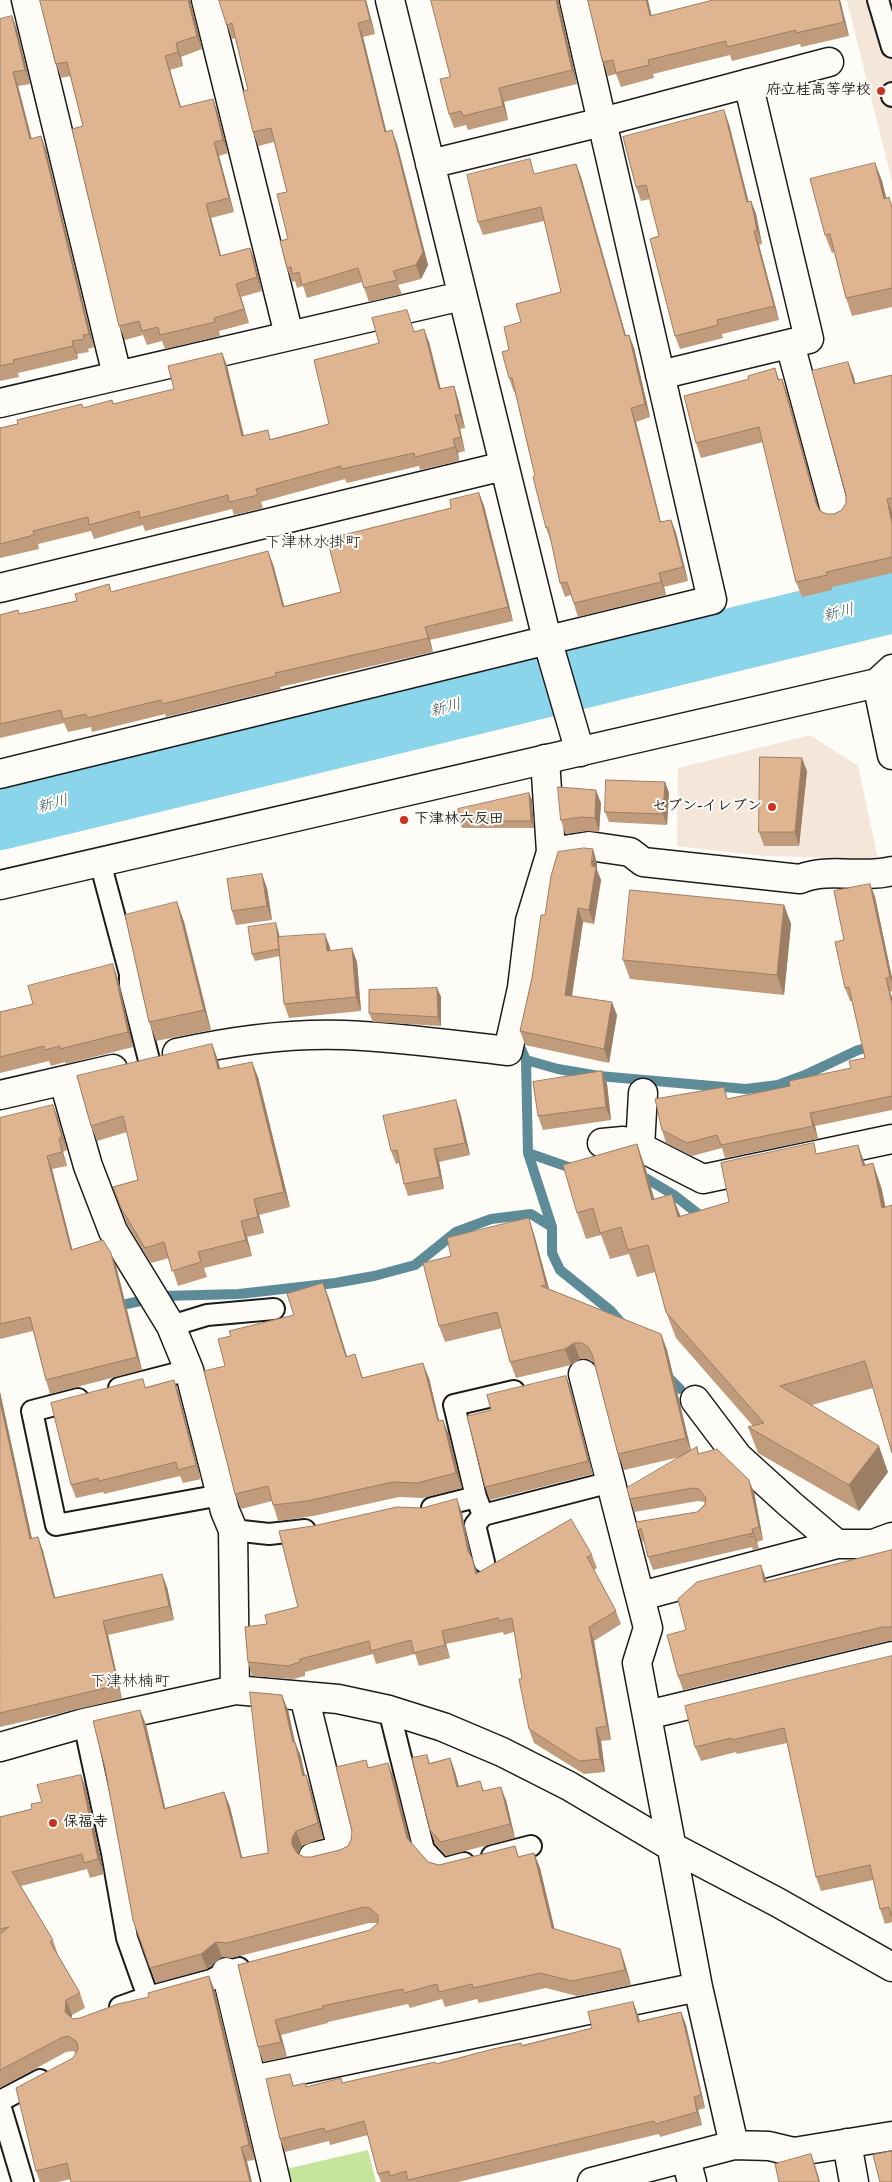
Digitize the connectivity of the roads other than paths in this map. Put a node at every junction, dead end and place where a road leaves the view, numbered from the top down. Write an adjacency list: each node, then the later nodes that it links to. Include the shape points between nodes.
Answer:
1 (26, 0): 14 (street)
2 (206, 0): 12 (street)
3 (390, 0): 10 (street)
4 (574, 0): 9 (street)
5 (878, 0): 6 (lane)
6 (892, 47)
7 (829, 62): 8 (street)
8 (748, 83): 9 (street); 13 (street, via 808,339)
9 (602, 122): 10 (street); 15 (street)
10 (430, 164): 11 (street)
11 (462, 296): 12 (street); 17 (street)
12 (289, 335): 14 (street)
13 (790, 344): 15 (street); 18 (street)
14 (117, 375): 16 (street)
15 (660, 375): 20 (street, via 712,600)
16 (0, 404)
17 (504, 466): 19 (street); 20 (street)
18 (836, 514)
19 (0, 588)
20 (550, 650): 22 (street); 25 (street)
21 (887, 680): 22 (street); 23 (street)
22 (580, 752): 24 (street)
23 (892, 755)
24 (545, 759): 26 (street); 27 (street)
25 (0, 774)
26 (551, 852): 28 (street, via 589,846 630,852 643,862 800,879 813,874 867,875); 30 (street, via 530,921 522,988 508,1051 343,1035 214,1045)
27 (100, 862): 29 (street); 30 (lane)
28 (892, 871)
29 (0, 885)
30 (149, 1060): 31 (street)
31 (64, 1082): 33 (street); 38 (street, via 88,1166 113,1231)
32 (644, 1093): 36 (street)
33 (0, 1095)
34 (892, 1139): 36 (street, via 703,1179)
35 (602, 1143): 36 (street, via 623,1141)
36 (640, 1146)
37 (274, 1309): 38 (lane, via 207,1315)
38 (171, 1326): 39 (street)
39 (189, 1370): 44 (street); 44 (lane, via 32,1411 56,1525)
40 (574, 1376): 43 (street)
41 (528, 1387): 45 (lane, via 454,1405)
42 (695, 1400): 51 (street, via 738,1457)
43 (611, 1482): 47 (lane); 53 (street, via 632,1525)
44 (221, 1495): 49 (street)
45 (476, 1497): 46 (lane); 47 (lane)
46 (416, 1510)
47 (483, 1516): 52 (lane, via 475,1525)
48 (324, 1526): 49 (lane, via 269,1534)
49 (233, 1530): 55 (street)
50 (892, 1537): 51 (street, via 873,1544)
51 (838, 1544): 53 (street)
52 (484, 1562)
53 (641, 1596): 58 (street, via 648,1628 637,1663)
54 (892, 1656): 58 (street)
55 (235, 1690): 56 (street); 59 (street)
56 (304, 1696): 57 (street, via 338,1699); 63 (street, via 342,1850)
57 (389, 1710): 61 (lane, via 424,1850 442,1869); 62 (street, via 443,1727 502,1752 568,1786)
58 (647, 1715): 62 (street)
59 (84, 1723): 60 (street); 68 (lane, via 127,1938)
60 (0, 1747)
61 (531, 1846)
62 (672, 1847): 65 (street); 67 (street)
63 (313, 1858)
64 (253, 1965): 66 (lane)
65 (892, 1967)
66 (226, 1972): 68 (lane, via 210,1980); 71 (street)
67 (698, 1987): 71 (street); 75 (street)
68 (148, 1996): 69 (lane)
69 (103, 2014)
70 (56, 2071): 72 (lane)
71 (252, 2080): 78 (street)
72 (0, 2103): 77 (lane)
73 (892, 2136): 74 (street)
74 (847, 2143): 75 (street, via 794,2152 769,2146); 80 (street)
75 (734, 2145): 76 (street)
76 (689, 2170): 79 (street)
77 (23, 2182)
78 (276, 2182)
79 (592, 2182)
80 (854, 2182)

